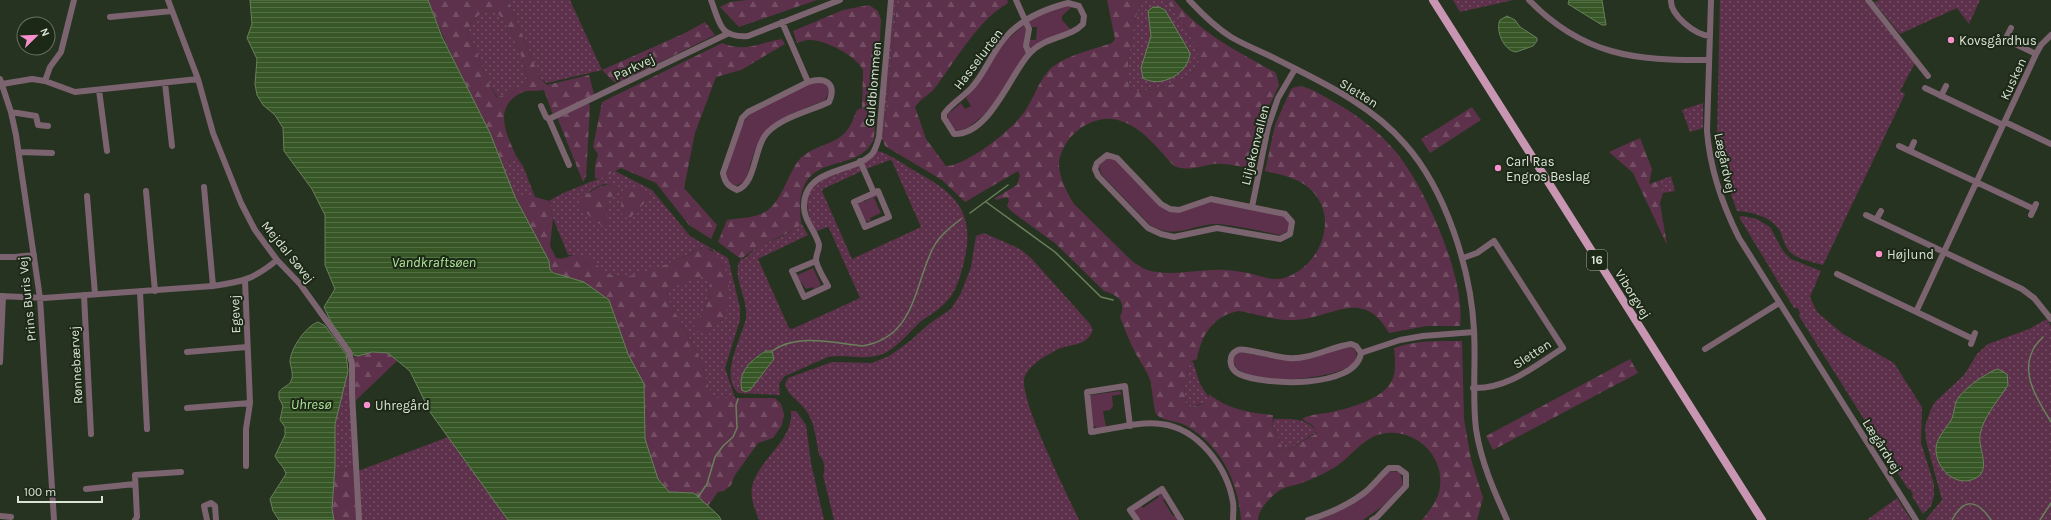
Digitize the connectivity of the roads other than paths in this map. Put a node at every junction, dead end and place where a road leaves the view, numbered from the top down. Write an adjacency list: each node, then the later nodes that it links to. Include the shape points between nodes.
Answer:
1 (74, 0): 28 (street, via 61,52 50,67)
2 (168, 0): 13 (street, Mejdal Søvej)
3 (711, 0): 18 (street)
4 (840, 0): 16 (street)
5 (890, 0): 48 (street, Guldblommen, via 879,138 871,155)
6 (1016, 0): 15 (street)
7 (1189, 0): 24 (street, Sletten, via 1206,18 1232,37)
8 (1433, 0): 108 (main road, Viborgvej / 16)
9 (1529, 0): 23 (street, via 1554,24 1598,48 1638,57)
10 (1671, 0): 20 (street, via 1673,11 1699,33)
11 (1711, 0): 20 (street, Lægårdvej)
12 (1868, 0): 25 (street)
13 (172, 11): 14 (street); 26 (street, Mejdal Søvej)
14 (110, 18)
15 (1024, 21): 21 (street, via 1029,29 1026,46); 21 (street, Hasselurten, via 1048,9 1068,3 1079,6 1084,16 1084,24 1080,28 1053,37); 21 (street, Hasselurten, via 1004,38 974,85 944,114 954,134 959,134 984,120)
16 (782, 22): 18 (street, via 748,36 736,37); 29 (street)
17 (2011, 28): 22 (street, Kusken, via 2004,42)
18 (726, 34): 37 (street, Parkvej)
19 (2051, 35): 22 (street)
20 (1710, 36): 23 (street, Lægårdvej)
21 (1029, 53)
22 (2036, 54): 38 (street, Kusken)
23 (1708, 60): 75 (street, Lægårdvej, via 1708,143 1719,196 1739,238)
24 (1295, 69): 55 (street, Liljekonvallen, via 1278,98 1268,127); 63 (street, Sletten, via 1360,104 1385,122 1406,144 1428,176)
25 (1928, 76)
26 (198, 79): 30 (street); 64 (street, Mejdal Søvej, via 213,133 241,203 255,230)
27 (1, 81): 28 (street); 36 (street, Prins Buris Vej)
28 (45, 81): 33 (street, via 75,92)
29 (808, 82): 29 (street, via 755,108 742,118 723,173 729,187 737,190 748,182 762,140 772,128 829,102 833,93 831,85 818,79)
30 (165, 83): 33 (street); 42 (street)
31 (1946, 86): 34 (street)
32 (1925, 88): 34 (street)
33 (99, 90): 44 (street)
34 (1941, 96): 38 (street)
35 (541, 106): 37 (street)
36 (11, 112): 39 (street, via 36,116 38,126); 46 (street, Prins Buris Vej)
37 (549, 118): 49 (street)
38 (2004, 124): 41 (street); 50 (street, Kusken)
39 (48, 126)
40 (1914, 142): 45 (street)
41 (2051, 144)
42 (172, 146)
43 (1899, 146): 45 (street)
44 (107, 151)
45 (1910, 151): 50 (street)
46 (19, 152): 47 (street); 61 (street, Prins Buris Vej)
47 (52, 153)
48 (860, 161): 53 (street); 65 (street, Guldblommen, via 826,174 809,188 804,204 807,221 819,245)
49 (569, 165)
50 (1976, 182): 56 (street); 60 (street, Kusken)
51 (204, 187): 68 (street)
52 (146, 191): 69 (street)
53 (874, 193): 53 (street, via 878,191 889,217 865,227 854,202)
54 (87, 196): 71 (street)
55 (1252, 207): 55 (street, via 1285,214 1292,222 1290,234 1280,239 1217,228 1174,237 1160,234 1148,228 1098,176 1095,169 1097,163 1107,155 1117,158 1161,204 1170,209 1179,210 1211,199)
56 (2034, 209)
57 (1881, 211): 59 (street)
58 (1866, 215): 59 (street)
59 (1876, 220): 60 (street)
60 (1944, 252): 76 (street, Kusken); 77 (street, via 2034,298)
61 (34, 255): 62 (street); 74 (street, Prins Buris Vej)
62 (0, 257)
63 (1463, 258): 78 (street, Sletten, via 1472,296); 85 (street, Sletten, via 1477,253 1494,241 1562,348 1513,380 1494,386)
64 (277, 260): 67 (street); 102 (street, Mejdal Søvej, via 300,284 352,358)
65 (816, 261): 65 (street, Guldblommen, via 828,286 804,297 792,271)
66 (1837, 274): 76 (street)
67 (245, 280): 68 (street); 80 (street, Egevej)
68 (213, 286): 69 (street)
69 (155, 291): 70 (street)
70 (140, 292): 71 (street); 89 (street)
71 (95, 294): 72 (street)
72 (84, 295): 74 (street); 90 (street, Rønnebærvej)
73 (1, 296): 74 (street); 84 (street)
74 (40, 298): 98 (street, Prins Buris Vej)
75 (1779, 303): 81 (street); 109 (street, Lægårdvej)
76 (1916, 312): 79 (street)
77 (2051, 319)
78 (1474, 332): 83 (street, via 1400,340); 85 (street, Sletten)
79 (1973, 339)
80 (247, 347): 82 (street, Egevej); 86 (street, Egevej)
81 (1705, 349)
82 (187, 352)
83 (1361, 353): 83 (street, via 1360,360 1352,368 1328,378 1297,383 1268,382 1239,374 1230,364 1231,357 1243,348 1289,358 1321,354 1351,344)
84 (0, 362)
85 (1473, 388): 107 (street, Sletten, via 1483,461)
86 (250, 403): 87 (street); 91 (street, Egevej, via 246,429)
87 (187, 408)
88 (1130, 426): 88 (street, via 1125,386 1087,392 1091,432); 105 (street, via 1150,423 1170,425 1199,441 1224,476 1233,502)
89 (147, 429)
90 (91, 434)
91 (246, 466)
92 (181, 472): 93 (street, via 135,475)
93 (135, 484): 94 (street); 99 (street)
94 (86, 489)
95 (0, 516): 96 (street)
96 (11, 517)
97 (1376, 519): 106 (street, via 1406,486 1406,474 1398,468 1389,468 1365,492 1347,505)
98 (54, 520)
99 (135, 520)
100 (207, 520): 101 (street, via 204,506 211,503 215,506)
101 (216, 520)
102 (359, 520)
103 (1137, 520): 104 (street, via 1130,510 1162,489)
104 (1181, 520)
105 (1233, 520)
106 (1308, 520)
107 (1507, 520)
108 (1762, 520)
109 (1916, 520)

